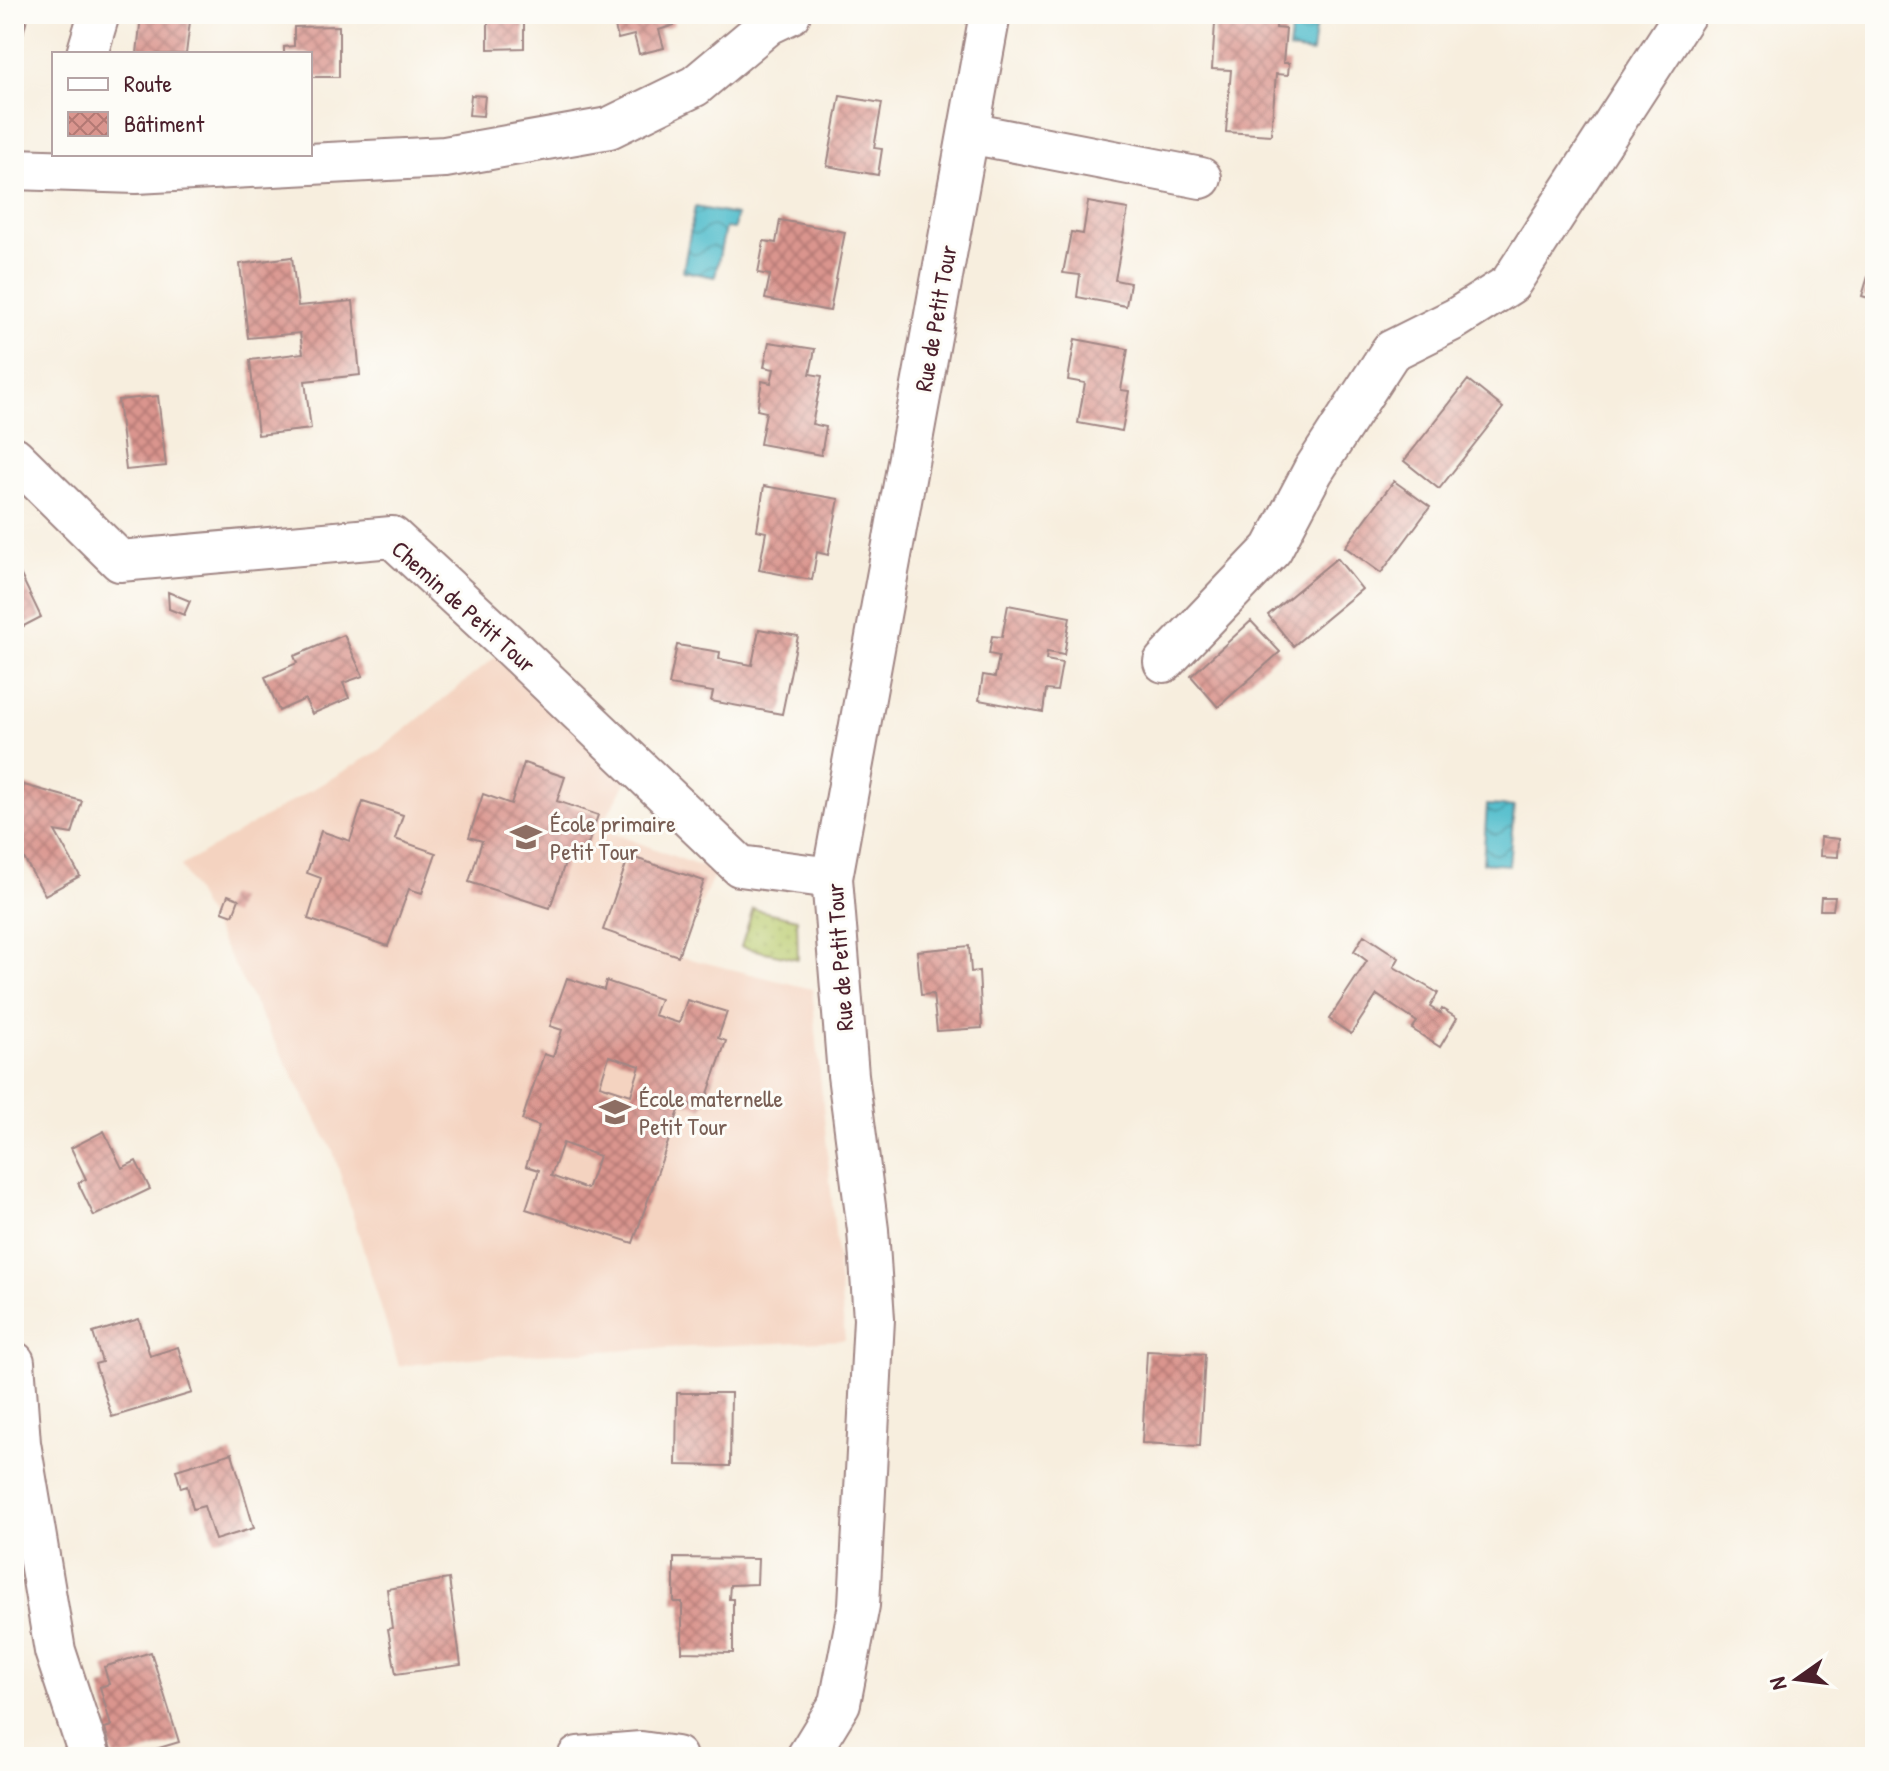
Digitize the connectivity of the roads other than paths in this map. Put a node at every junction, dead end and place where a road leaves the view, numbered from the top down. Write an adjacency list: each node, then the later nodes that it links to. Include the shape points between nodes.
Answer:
1 (99, 14): 5 (street)
2 (790, 14): 7 (street, via 769,24 695,86 609,128 445,157 136,173)
3 (990, 14): 6 (street, Rue de Petit Tour)
4 (1685, 14): 10 (street, via 1510,284 1391,351 1313,471 1272,549)
5 (88, 52)
6 (969, 133): 8 (street); 11 (street, Rue de Petit Tour)
7 (39, 164)
8 (1201, 178)
9 (14, 457): 11 (street, Chemin de Petit Tour, via 120,561 392,537 740,866)
10 (1164, 662)
11 (832, 878): 16 (street, Rue de Petit Tour, via 874,1319 859,1605 840,1703)
12 (14, 1362): 13 (street, via 20,1443 55,1651)
13 (90, 1757)
14 (578, 1757): 15 (street, via 641,1752)
15 (676, 1757)
16 (807, 1757)

